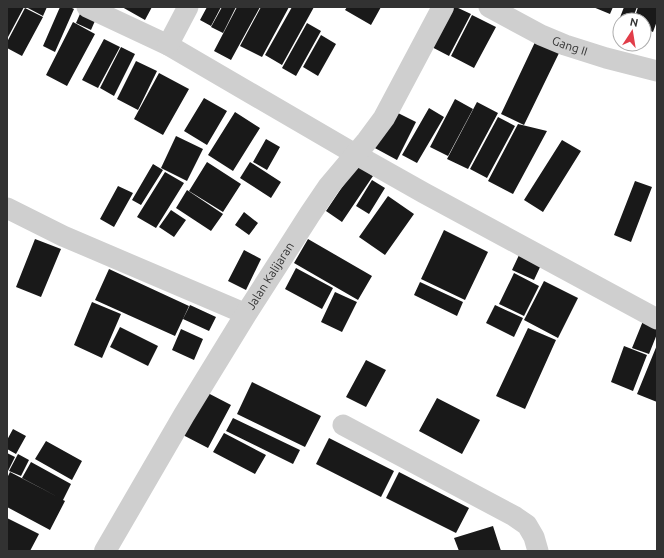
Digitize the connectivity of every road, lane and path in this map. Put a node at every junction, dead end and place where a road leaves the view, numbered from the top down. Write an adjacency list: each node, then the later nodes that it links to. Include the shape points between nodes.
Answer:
1 (87, 7): 5 (street)
2 (188, 7): 5 (street)
3 (443, 7): 7 (street, Jalan Kalijaran, via 384,118)
4 (489, 7): 6 (street, Gang II, via 565,45)
5 (168, 45): 7 (street)
6 (657, 71)
7 (355, 154): 9 (street, Jalan Kalijaran, via 329,186); 10 (street)
8 (7, 208): 9 (street, via 63,236)
9 (246, 314): 12 (street, Jalan Kalijaran)
10 (657, 319)
11 (343, 425): 13 (street, via 514,516 526,525 534,537)
12 (105, 551)
13 (538, 551)

